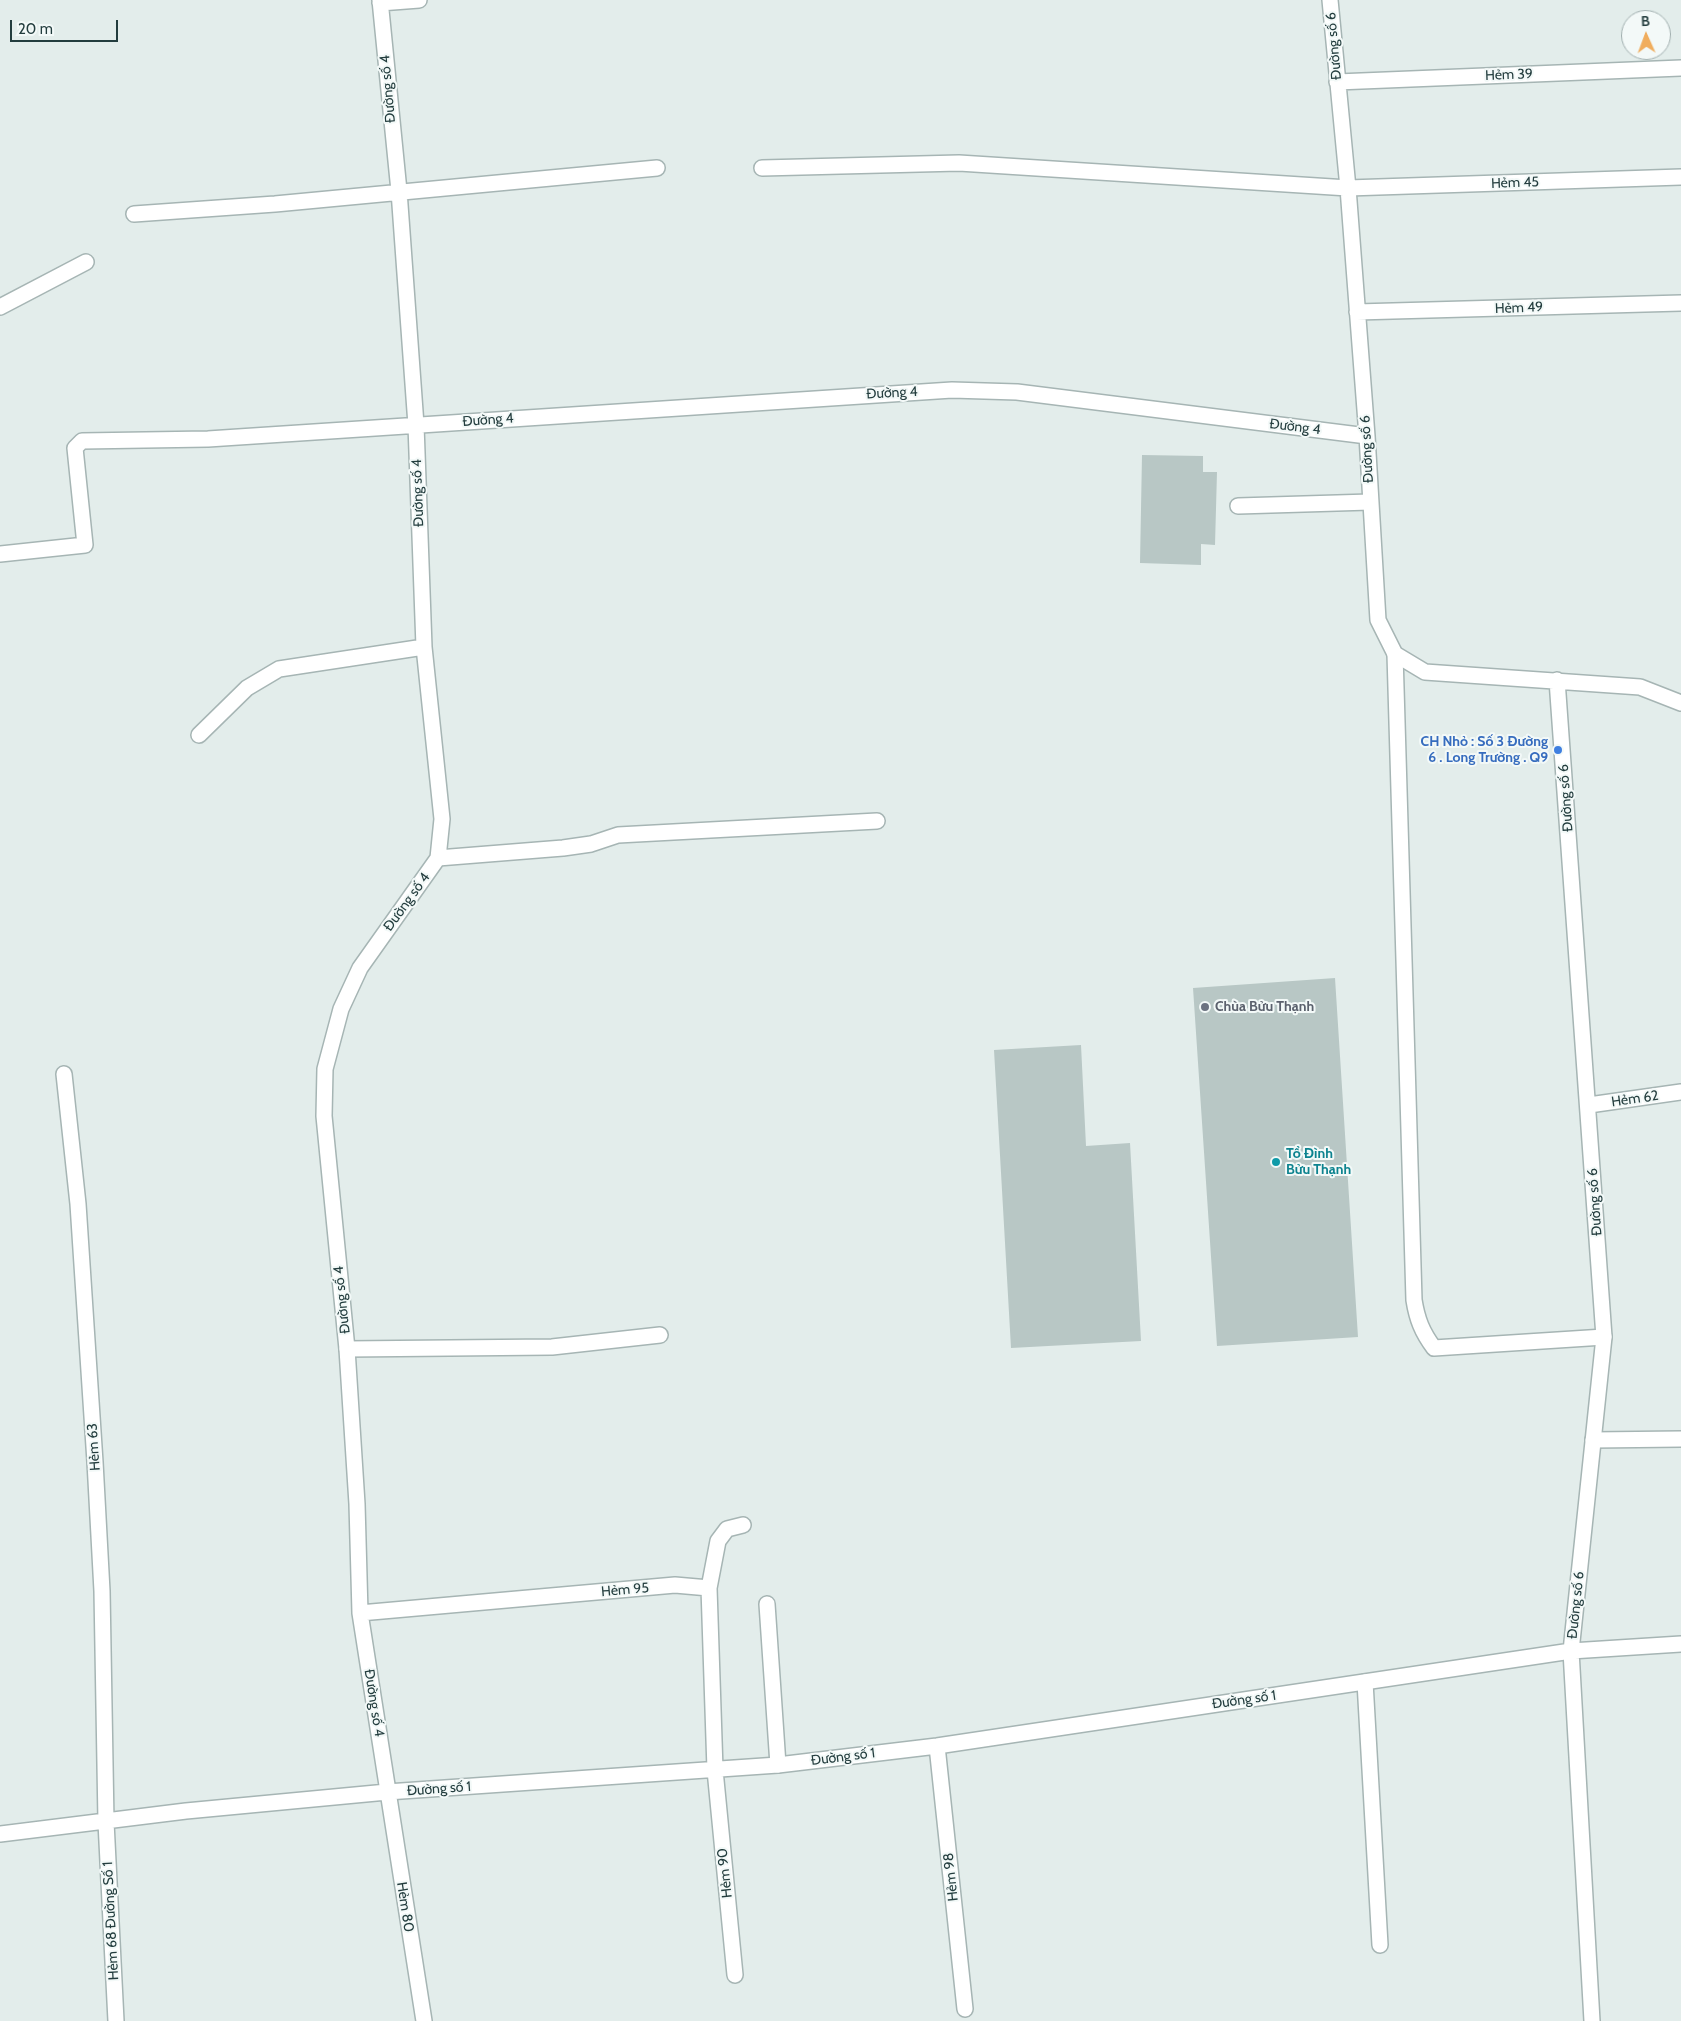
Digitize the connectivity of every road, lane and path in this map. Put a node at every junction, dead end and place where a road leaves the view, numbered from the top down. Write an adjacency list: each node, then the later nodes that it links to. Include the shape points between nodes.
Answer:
1 (419, 0): 3 (street)
2 (1330, 0): 5 (street, Đường số 6)
3 (380, 2): 10 (street, Đường số 4)
4 (1681, 68): 5 (street, Hẻm 39)
5 (1337, 82): 9 (street, Đường số 6)
6 (657, 168): 10 (street)
7 (762, 168): 9 (street, Hẻm 45, via 958,163)
8 (1681, 177): 9 (street, Hẻm 45)
9 (1348, 188): 15 (street, Đường số 6)
10 (398, 191): 11 (street); 16 (street, Đường số 4)
11 (134, 214)
12 (86, 262): 14 (street)
13 (1681, 303): 15 (street, Hẻm 49)
14 (0, 307)
15 (1357, 312): 17 (street, Đường số 6)
16 (416, 425): 17 (street, Đường 4, via 952,390 1016,392); 20 (street, Đường 4, via 208,439 82,441 75,452 85,545); 21 (street, Đường số 4)
17 (1367, 436): 18 (street, Đường số 6)
18 (1370, 502): 19 (street); 22 (street, Đường số 6, via 1378,620)
19 (1238, 506)
20 (0, 554)
21 (424, 647): 25 (street, via 279,670 246,688); 27 (street, Đường số 4, via 442,819)
22 (1395, 654): 23 (street, via 1425,672); 32 (street, via 1417,1320 1434,1348)
23 (1557, 680): 24 (street, via 1640,687); 30 (street, Đường số 6)
24 (1681, 703)
25 (199, 735)
26 (878, 821): 27 (street, via 618,835 591,844 563,848)
27 (438, 858): 33 (street, Đường số 4, via 360,968 341,1009 324,1069 324,1116)
28 (64, 1074): 47 (street, Hẻm 63, via 78,1204 96,1482 102,1591)
29 (1681, 1092): 30 (street, Hẻm 62)
30 (1589, 1106): 32 (street, Đường số 6)
31 (660, 1335): 33 (street, via 552,1347)
32 (1604, 1338): 35 (street, Đường số 6)
33 (347, 1349): 39 (street, Đường số 4)
34 (1681, 1439): 35 (street)
35 (1593, 1440): 41 (street, Đường số 6)
36 (743, 1525): 37 (street, via 727,1529 718,1541)
37 (709, 1588): 39 (street, Hẻm 95, via 675,1585); 45 (street)
38 (767, 1604): 44 (street)
39 (360, 1613): 46 (street, Đường số 4)
40 (1681, 1644): 41 (street, Đường số 1)
41 (1571, 1651): 42 (street, Đường số 1); 54 (street, Đường số 6)
42 (1365, 1682): 43 (street, Đường số 1); 49 (street)
43 (937, 1746): 44 (street, Đường số 1); 51 (street, Hẻm 98)
44 (778, 1765): 45 (street, Đường số 1)
45 (715, 1770): 46 (street, Đường số 1); 50 (street, Hẻm 90)
46 (387, 1792): 47 (street, Đường số 1); 53 (street, Hẻm 80)
47 (106, 1822): 48 (street, Đường số 1); 52 (street, Hẻm 68 Đường Số 1)
48 (0, 1834)
49 (1380, 1946)
50 (736, 1975)
51 (965, 2009)
52 (116, 2021)
53 (424, 2021)
54 (1592, 2021)

